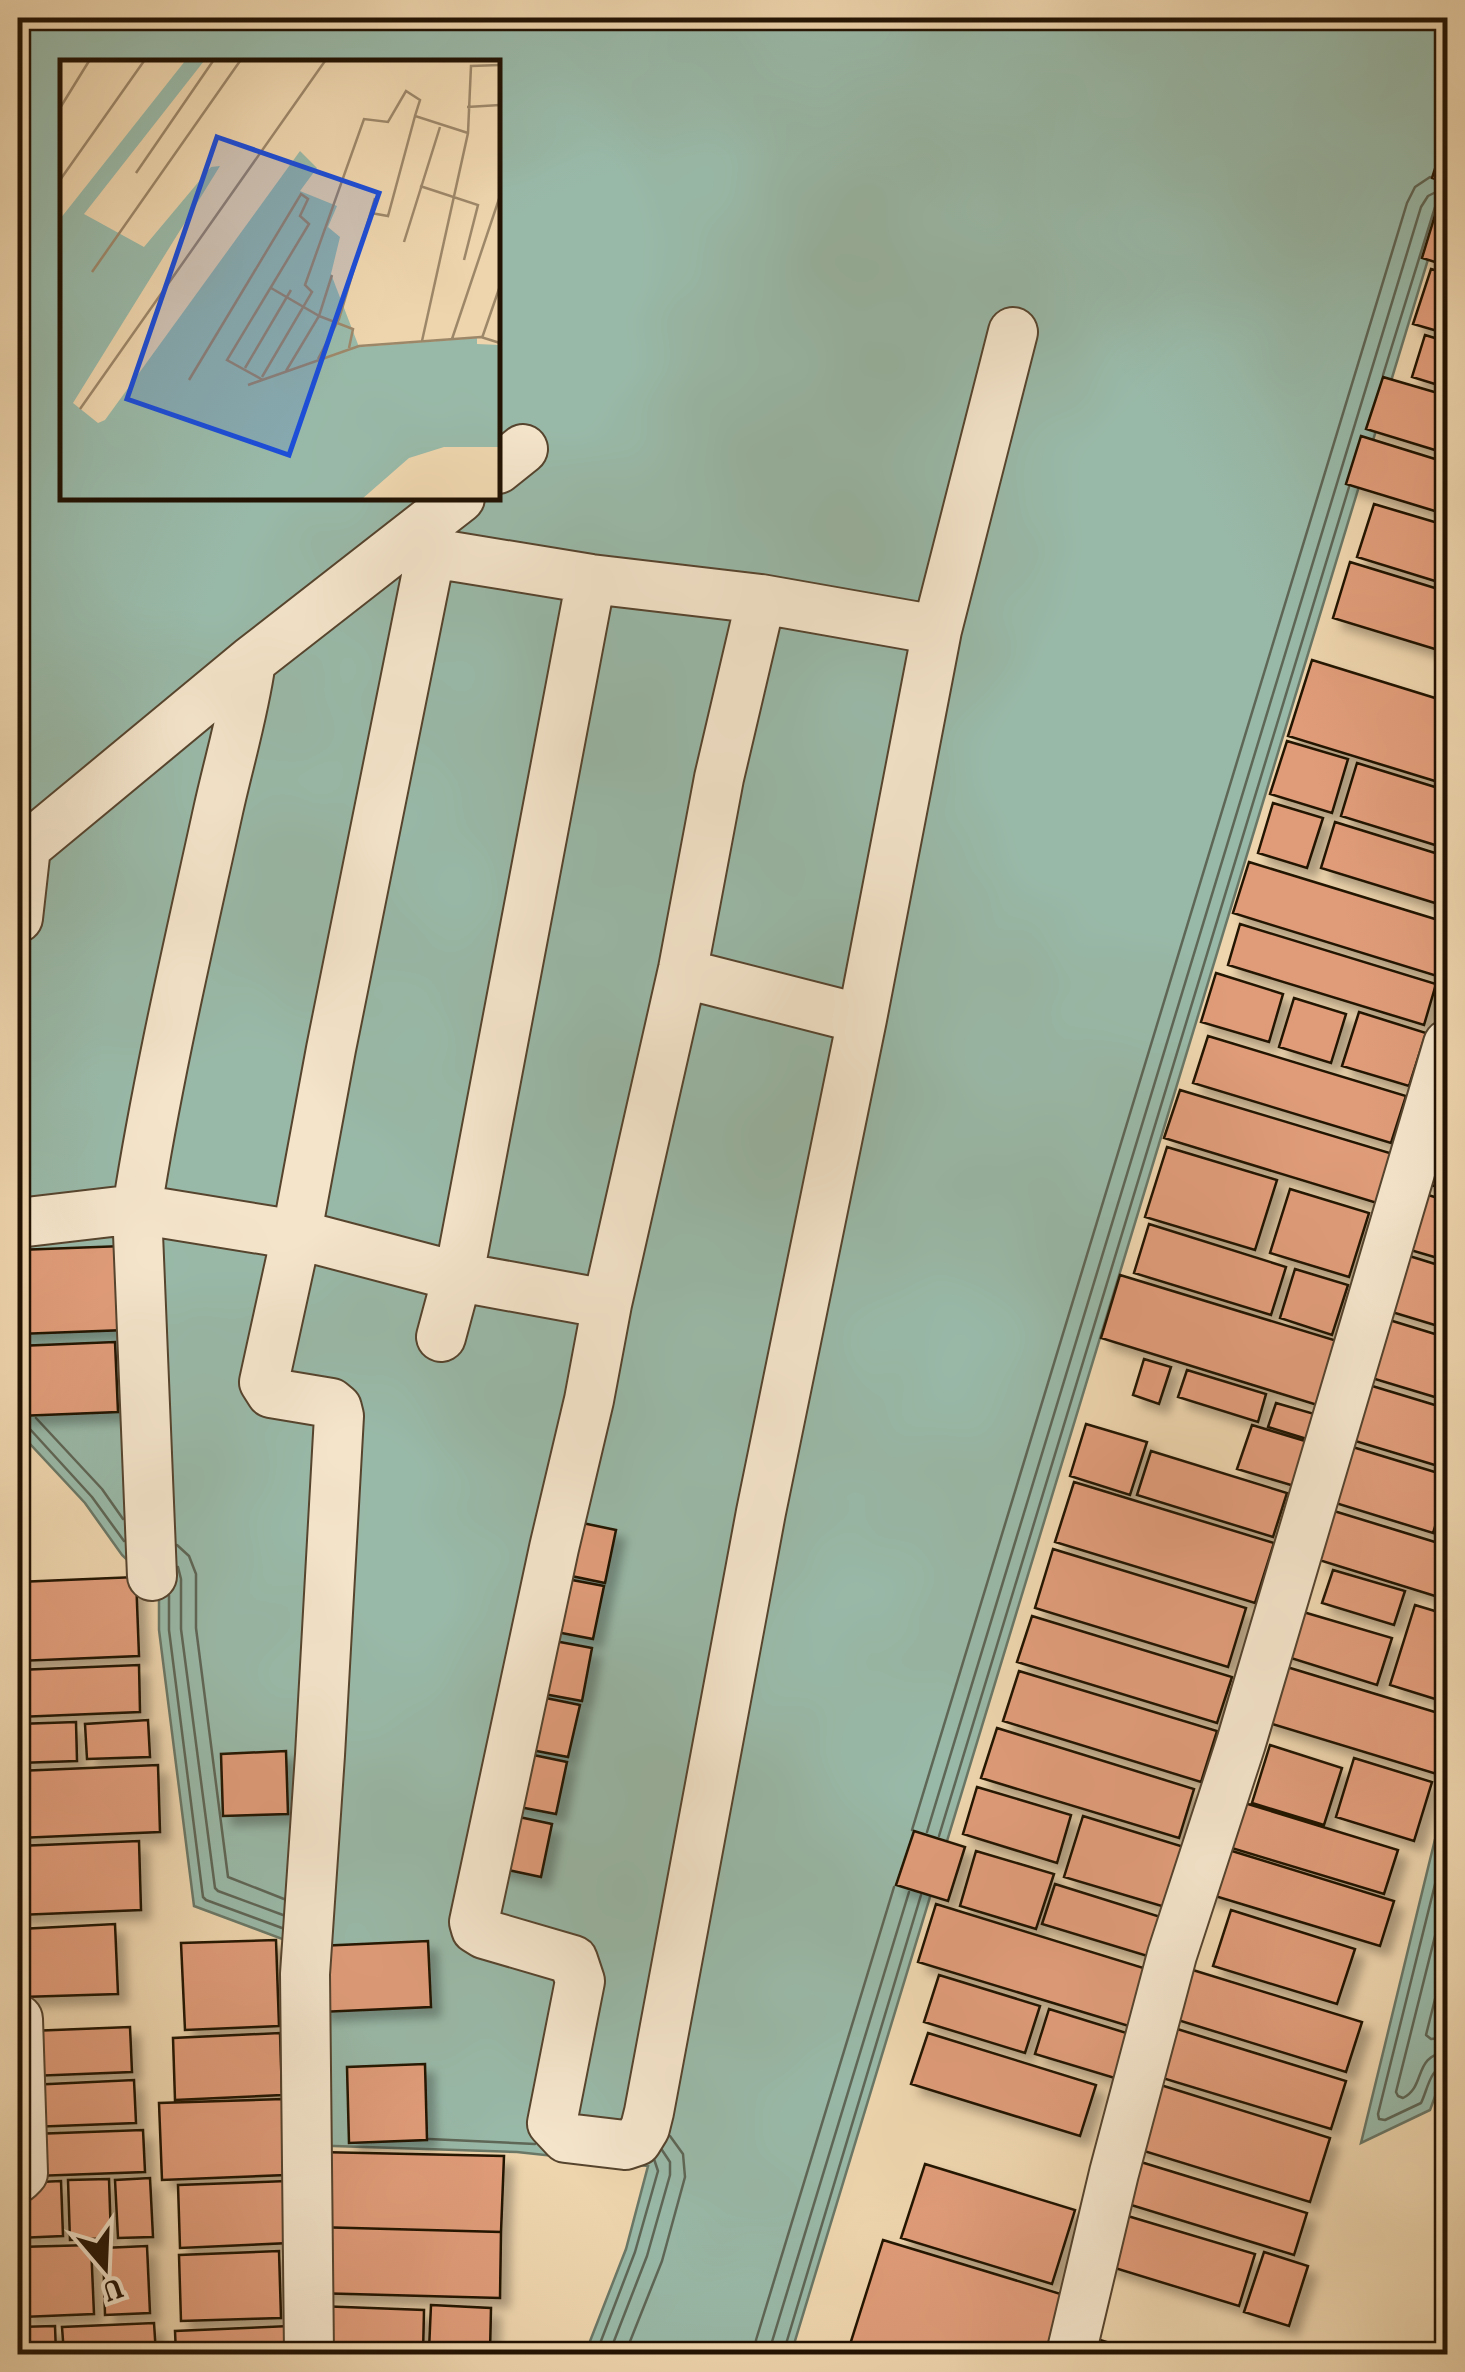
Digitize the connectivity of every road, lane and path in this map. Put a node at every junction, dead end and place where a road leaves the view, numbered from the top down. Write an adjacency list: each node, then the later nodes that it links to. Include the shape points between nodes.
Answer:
1 (1013, 332): 6 (street)
2 (458, 500): 3 (street)
3 (422, 544): 4 (street); 7 (street); 15 (street)
4 (591, 579): 5 (street); 16 (street)
5 (762, 598): 6 (street); 10 (street)
6 (937, 630): 11 (street)
7 (251, 662): 8 (street); 13 (street)
8 (22, 850): 9 (street)
9 (18, 918)
10 (683, 969): 11 (street); 17 (street)
11 (862, 1019): 17 (street, via 649,2112 637,2141 625,2145 566,2138 552,2123 580,1981 572,1960 484,1934 474,1922)
12 (1448, 1044): 23 (street, via 1242,1743 1172,1955)
13 (137, 1209): 14 (street); 15 (street); 19 (street)
14 (18, 1222)
15 (296, 1235): 16 (street); 22 (street, via 264,1382 271,1393 331,1403 339,1416 305,1974)
16 (459, 1277): 17 (street); 18 (street)
17 (607, 1304)
18 (441, 1337)
19 (152, 1576)
20 (18, 2018): 21 (street)
21 (18, 2178)
22 (310, 2354)
23 (1071, 2354)

